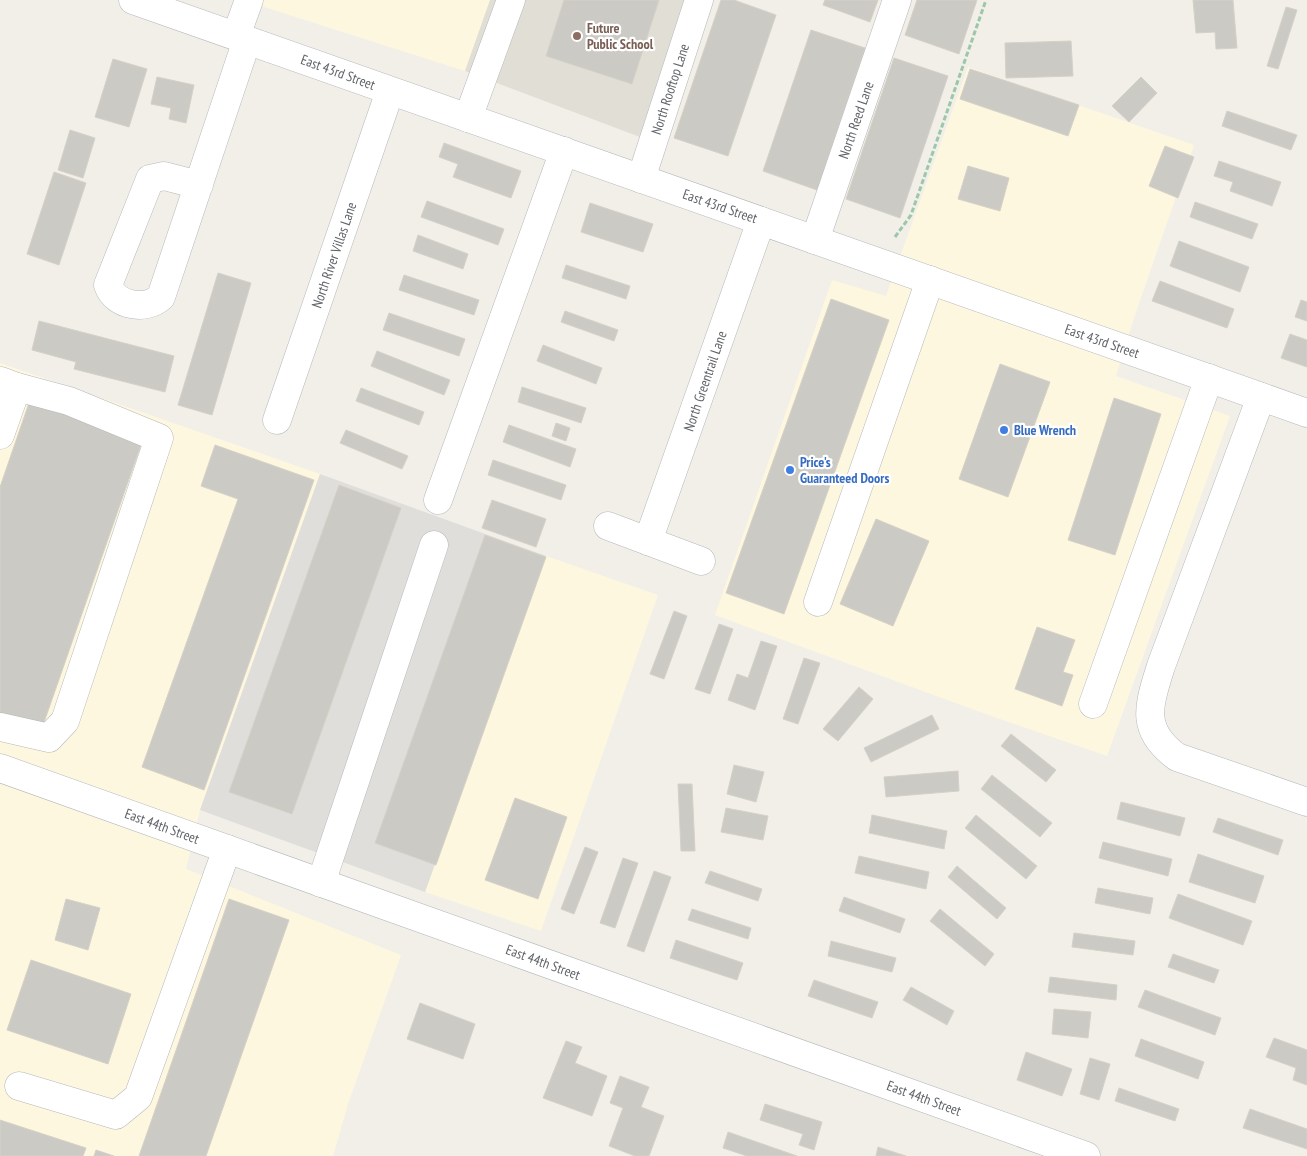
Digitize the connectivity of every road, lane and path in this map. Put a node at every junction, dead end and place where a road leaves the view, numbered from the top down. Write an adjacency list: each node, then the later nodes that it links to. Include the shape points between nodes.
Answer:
1 (133, 0): 7 (street, East 43rd Street)
2 (249, 0): 7 (street)
3 (511, 0): 9 (street)
4 (700, 0): 11 (street, North Rooftop Lane)
5 (897, 0): 15 (street, North Reed Lane)
6 (986, 0): 14 (path, via 911,215)
7 (242, 38): 8 (street, East 43rd Street); 12 (street)
8 (390, 90): 9 (street, East 43rd Street); 21 (street, North River Villas Lane)
9 (468, 118): 10 (street, East 43rd Street)
10 (564, 151): 11 (street, East 43rd Street); 23 (street)
11 (641, 179): 13 (street, East 43rd Street)
12 (199, 185): 12 (street, via 161,297 145,306 117,298 108,285 150,179 164,176)
13 (761, 221): 15 (street, East 43rd Street); 25 (street, North Greentrail Lane)
14 (895, 237)
15 (815, 240): 16 (street, East 43rd Street)
16 (930, 280): 17 (street, East 43rd Street); 28 (street)
17 (1209, 378): 19 (street, East 43rd Street); 29 (street)
18 (9, 384): 22 (street); 30 (street, via 69,401 160,438 65,721 49,738)
19 (1261, 397): 20 (street, East 43rd Street); 32 (street, via 1161,666 1149,713 1154,731 1165,748 1177,757)
20 (1307, 413)
21 (277, 420)
22 (0, 435)
23 (438, 500)
24 (608, 526): 25 (street)
25 (648, 541): 27 (street)
26 (434, 545): 34 (street)
27 (701, 561)
28 (818, 602)
29 (1093, 704)
30 (0, 727)
31 (0, 768): 33 (street, East 44th Street)
32 (1307, 802)
33 (227, 849): 34 (street, East 44th Street); 35 (street, via 138,1097 116,1115)
34 (321, 882): 36 (street, East 44th Street)
35 (19, 1086)
36 (1086, 1156)

